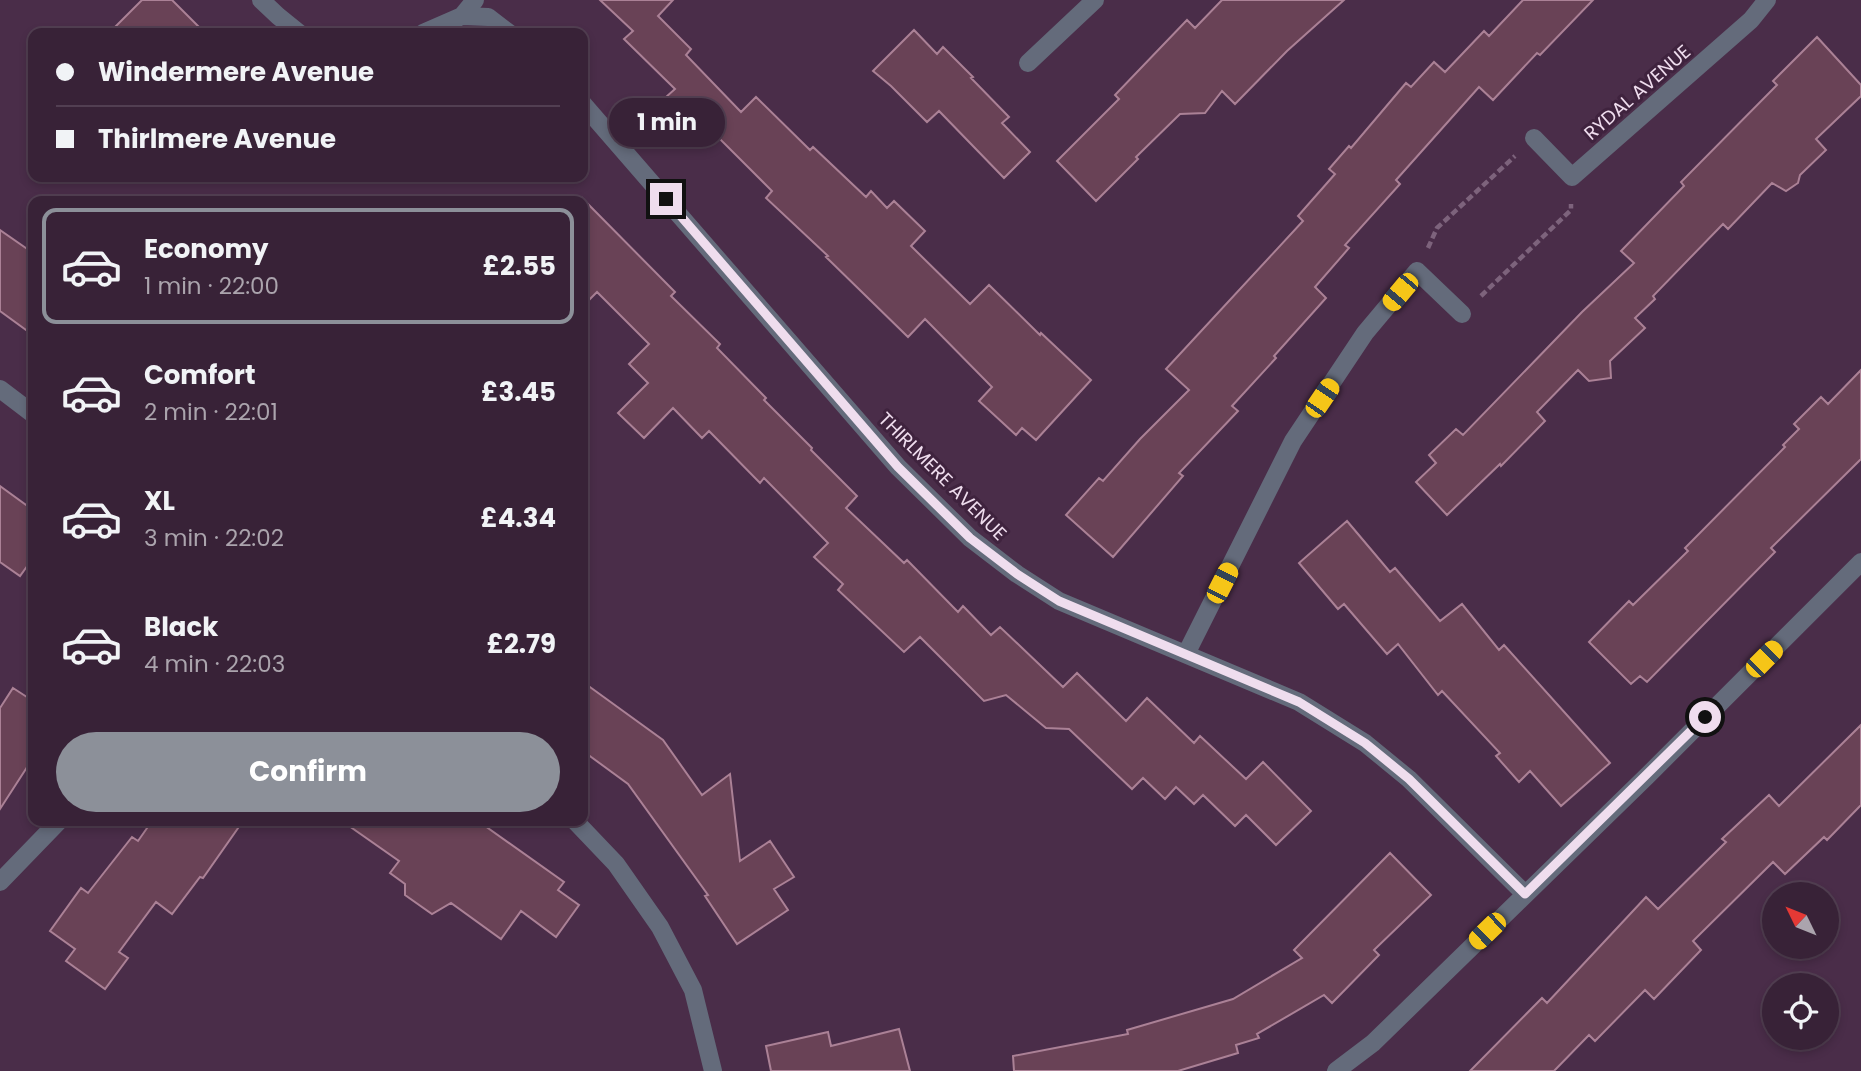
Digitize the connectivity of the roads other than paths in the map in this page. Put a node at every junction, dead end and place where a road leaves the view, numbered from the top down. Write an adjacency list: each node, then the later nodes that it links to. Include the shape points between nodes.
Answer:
1 (261, 0): 6 (street)
2 (475, 0): 5 (street)
3 (1095, 0): 9 (street)
4 (1767, 0): 11 (street, RYDAL AVENUE, via 1751,20 1572,177)
5 (462, 16): 7 (street); 8 (street, via 488,17)
6 (293, 28)
7 (434, 28)
8 (502, 28)
9 (1028, 63)
10 (588, 110): 16 (street, THIRLMERE AVENUE, via 898,467 970,538 1059,601)
11 (1534, 138)
12 (1462, 314): 16 (street, via 1418,271 1365,333 1293,441)
13 (0, 389): 14 (street)
14 (28, 410)
15 (1861, 562): 20 (street)
16 (1186, 654): 20 (street, THIRLMERE AVENUE, via 1299,702 1365,743 1409,779)
17 (54, 826): 19 (street)
18 (581, 826): 21 (street, via 616,864 660,927 693,990)
19 (0, 882)
20 (1525, 894): 22 (street, via 1373,1044)
21 (713, 1071)
22 (1336, 1071)

